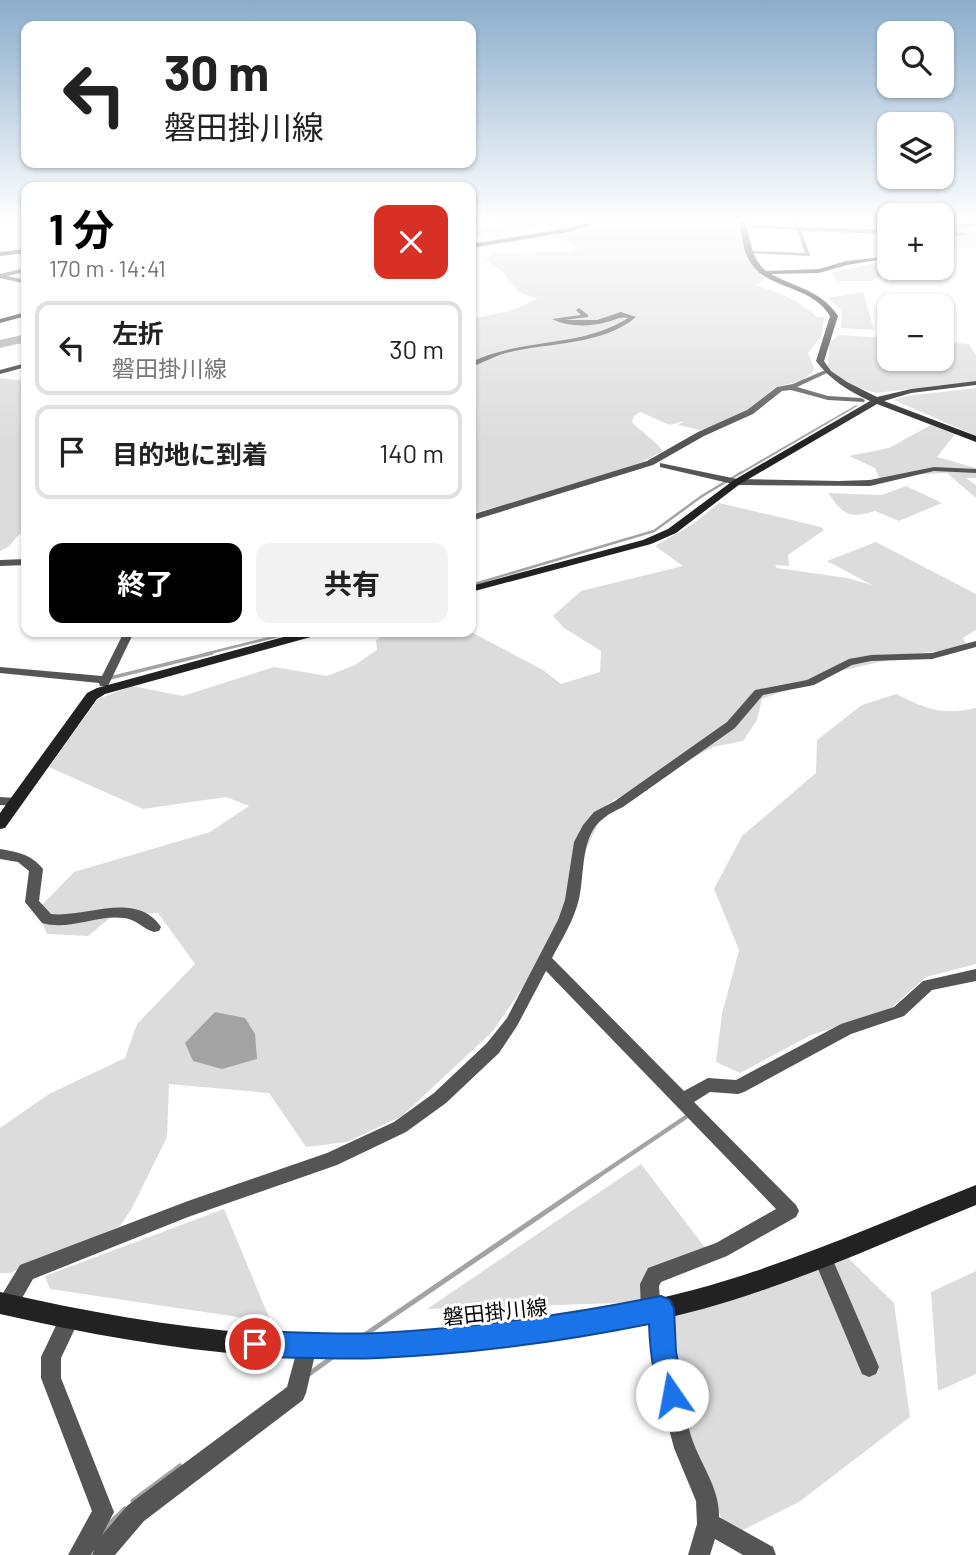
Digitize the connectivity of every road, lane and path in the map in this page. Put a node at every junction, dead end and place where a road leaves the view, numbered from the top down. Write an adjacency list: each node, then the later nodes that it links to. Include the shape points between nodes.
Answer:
1 (814, 295): 10 (street, via 834,316 820,361)
2 (21, 307): 4 (street)
3 (579, 310): 7 (street, via 586,316 555,319 602,322 621,314 633,317 590,334 504,351)
4 (0, 312)
5 (21, 315): 6 (street)
6 (0, 321)
7 (476, 363)
8 (21, 366): 9 (street)
9 (0, 372)
10 (825, 372): 12 (street); 14 (street)
11 (976, 383): 14 (street)
12 (791, 388): 13 (street, via 828,398); 19 (street, via 780,389 750,412 650,463)
13 (861, 400)
14 (877, 400): 15 (street); 18 (street)
15 (976, 439)
16 (663, 465): 18 (street)
17 (976, 471): 18 (street, via 934,469 857,484)
18 (737, 482): 22 (street, via 672,531 647,542)
19 (476, 516)
20 (21, 562): 21 (street)
21 (0, 563)
22 (476, 588)
23 (127, 637): 27 (street)
24 (294, 637): 27 (street)
25 (976, 644): 33 (street, via 932,656 849,662 810,683 760,692 731,725 589,825 581,842 572,900)
26 (0, 670): 27 (street)
27 (103, 685): 29 (street)
28 (0, 801): 29 (street)
29 (16, 802): 30 (street)
30 (0, 824)
31 (0, 854): 32 (street, via 22,858 36,869 32,902 47,919 71,922 116,913 135,915)
32 (154, 927)
33 (545, 960): 35 (street); 38 (street, via 493,1048 440,1098 400,1127 331,1159 27,1272)
34 (976, 975): 35 (street, via 929,985 899,1012 846,1029 738,1087 708,1085)
35 (682, 1101): 39 (street, via 790,1211 721,1250 655,1275 649,1284)
36 (976, 1195): 37 (street, 磐田掛川線)
37 (822, 1257): 39 (street, 磐田掛川線, via 731,1290); 42 (street)
38 (4, 1304): 40 (street, 磐田掛川線)
39 (656, 1310): 41 (street, 磐田掛川線, via 568,1328 471,1339); 43 (street, via 681,1439 703,1486)
40 (69, 1320): 41 (street, 磐田掛川線, via 177,1336); 44 (street, via 51,1357 51,1378 103,1512)
41 (307, 1346): 45 (street, via 296,1393 136,1513)
42 (869, 1367)
43 (708, 1524): 46 (street); 47 (street)
44 (79, 1555)
45 (103, 1555)
46 (699, 1555)
47 (765, 1555)

